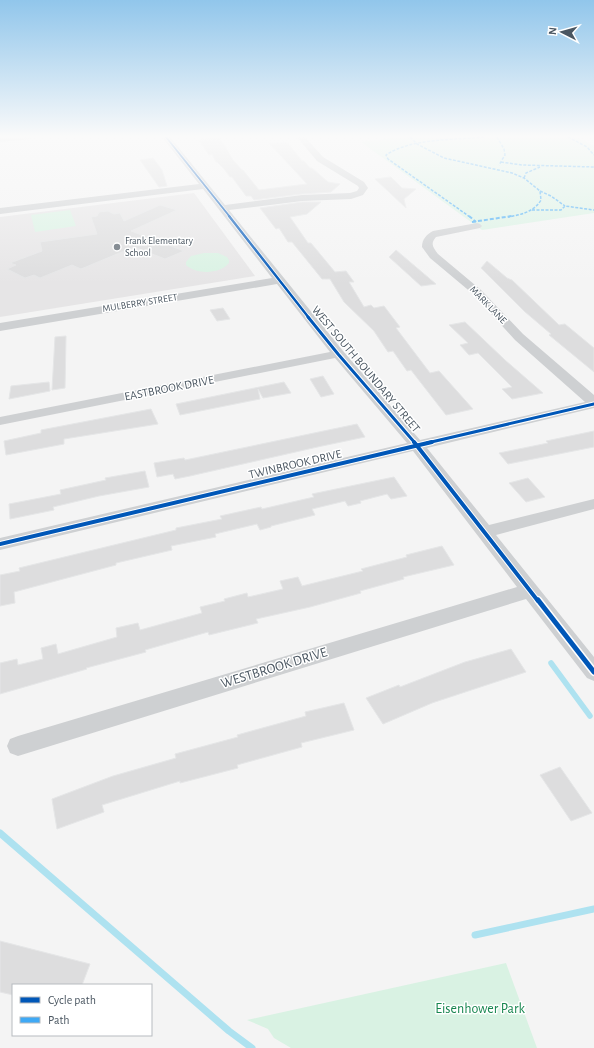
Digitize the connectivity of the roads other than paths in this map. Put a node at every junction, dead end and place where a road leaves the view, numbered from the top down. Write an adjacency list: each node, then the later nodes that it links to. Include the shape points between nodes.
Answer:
1 (205, 186): 3 (street, WEST SOUTH BOUNDARY STREET); 4 (street)
2 (362, 186): 3 (street, via 363,191 344,197 302,198)
3 (222, 208): 6 (street, WEST SOUTH BOUNDARY STREET)
4 (0, 211)
5 (477, 226): 9 (street, MARK LANE, via 437,233 427,242 427,247 434,256 477,292 523,341)
6 (280, 280): 7 (street, MULBERRY STREET); 8 (street, WEST SOUTH BOUNDARY STREET)
7 (0, 327)
8 (338, 354): 10 (street, EASTBROOK DRIVE); 11 (street, WEST SOUTH BOUNDARY STREET)
9 (594, 403): 11 (street, TWINBROOK DRIVE)
10 (0, 421)
11 (417, 446): 13 (street, WEST SOUTH BOUNDARY STREET); 14 (street, TWINBROOK DRIVE)
12 (594, 504): 13 (street)
13 (486, 532): 15 (street, WEST SOUTH BOUNDARY STREET)
14 (0, 544)
15 (531, 590): 16 (street, WEST SOUTH BOUNDARY STREET); 17 (street, WESTBROOK DRIVE)
16 (594, 672)
17 (18, 746)

